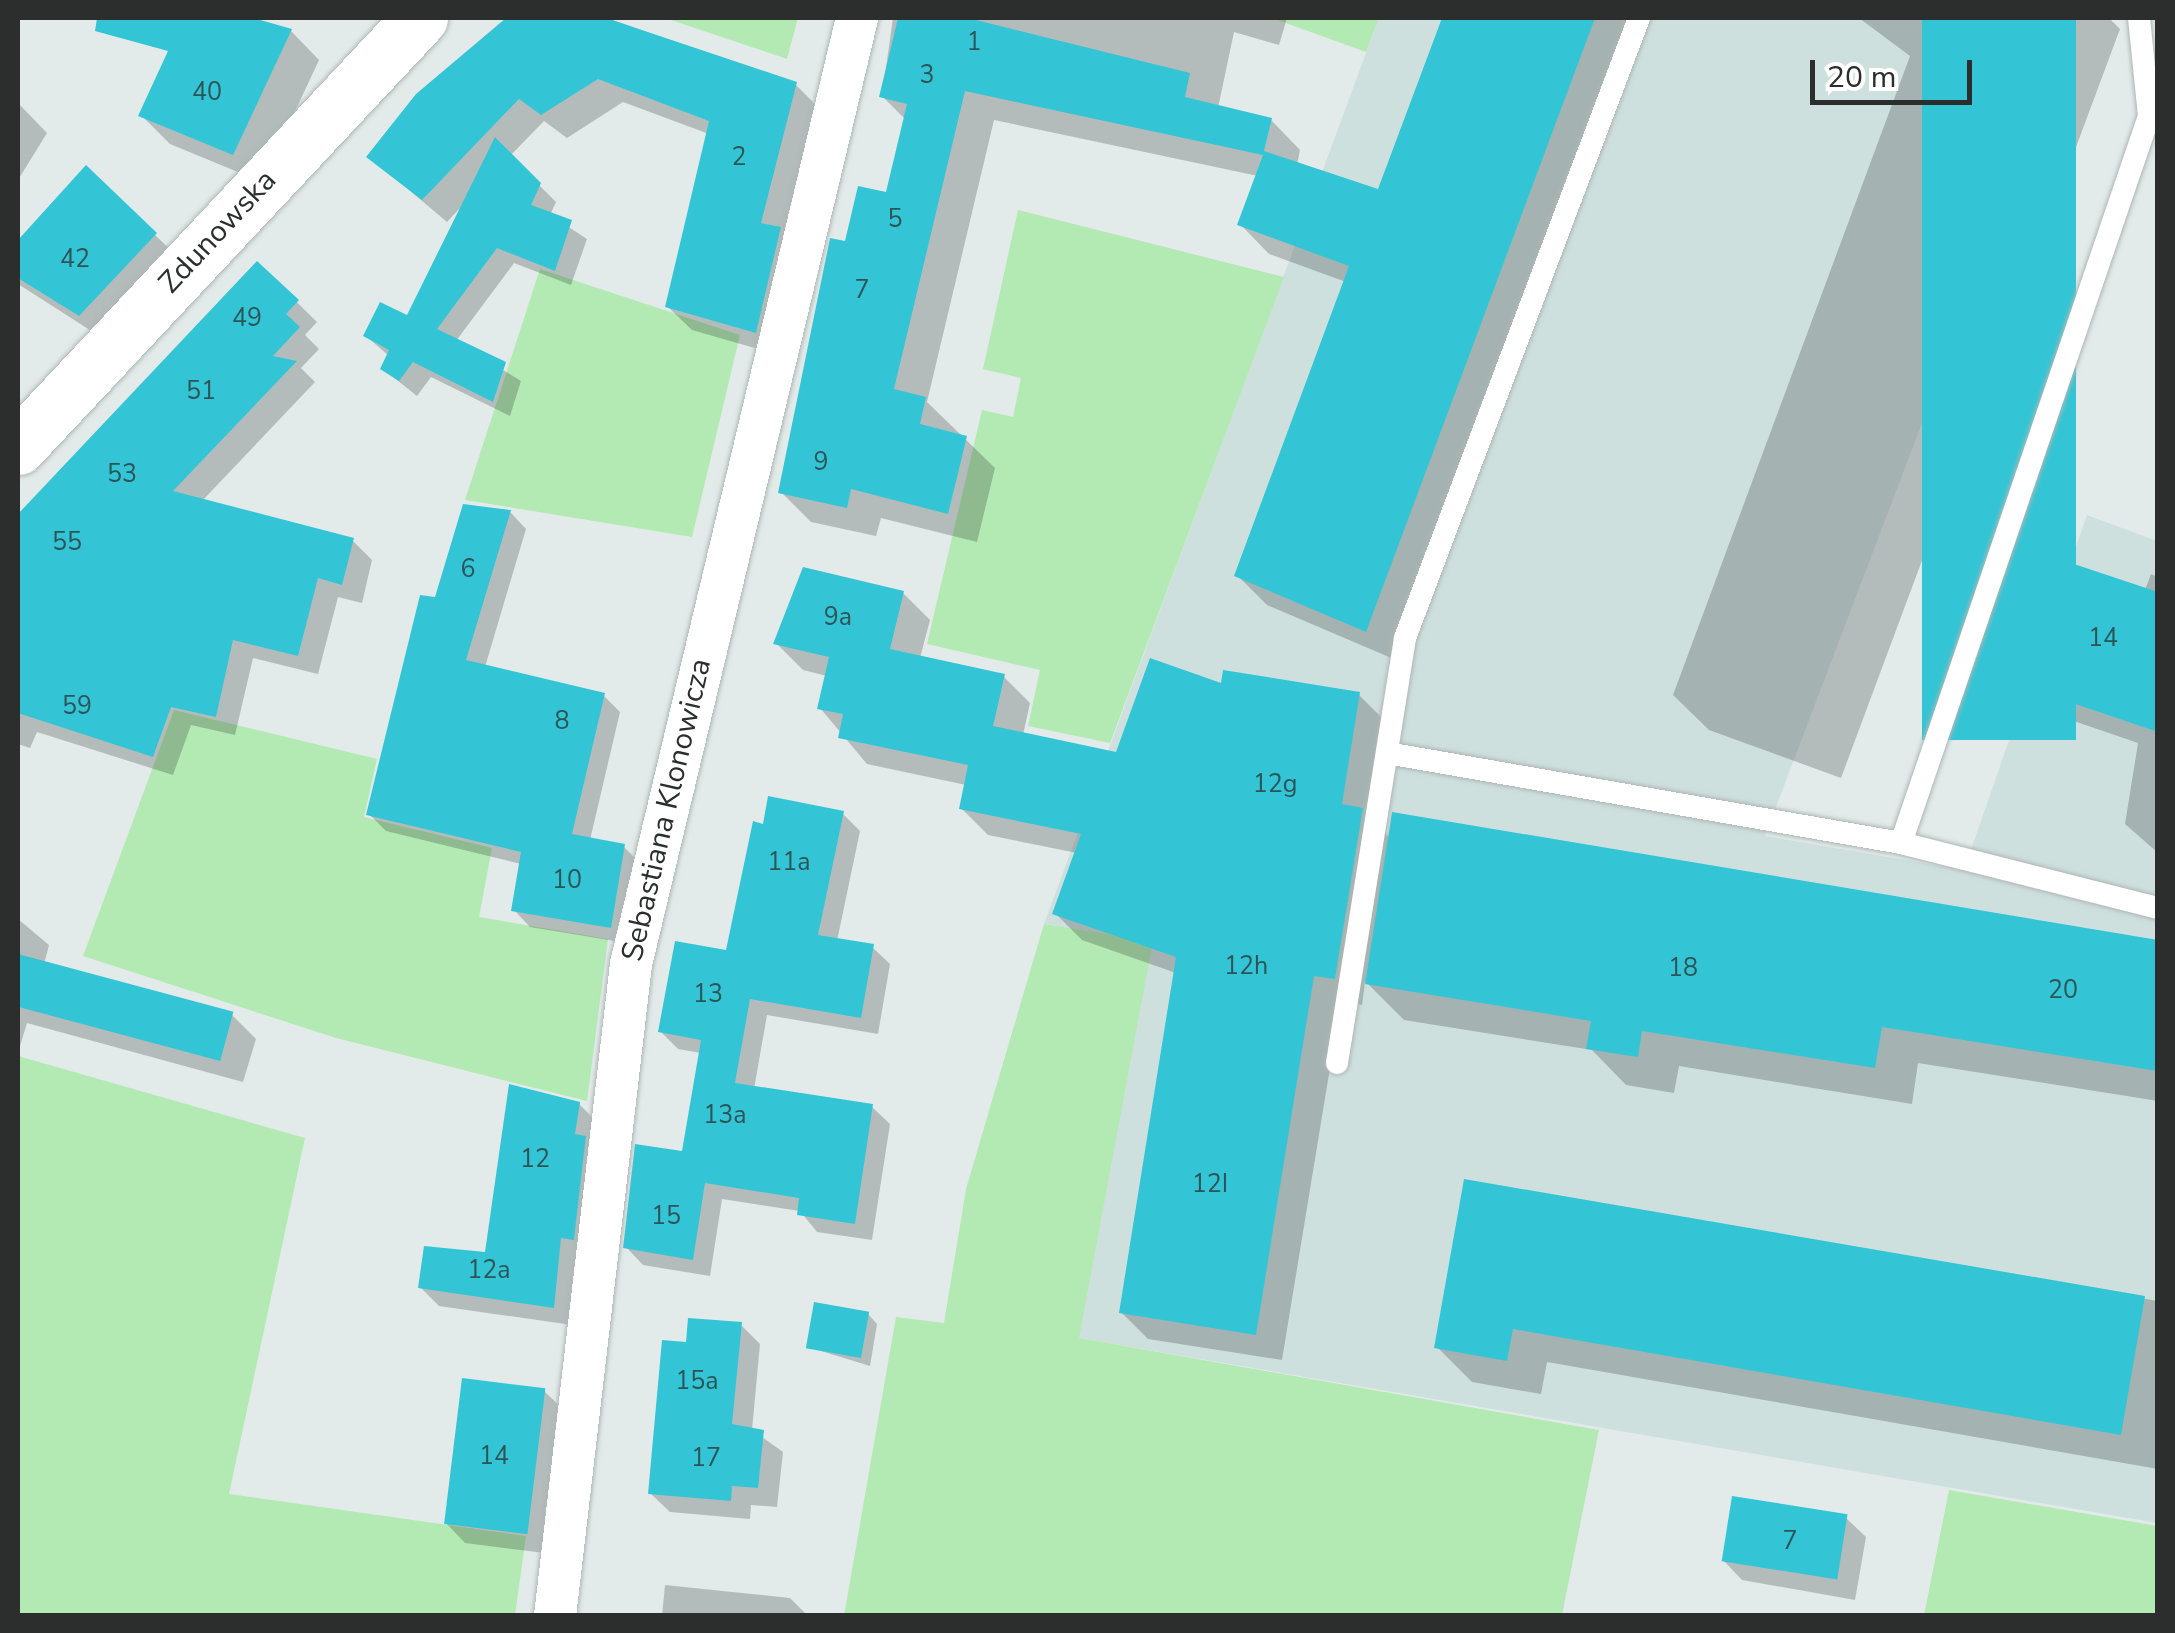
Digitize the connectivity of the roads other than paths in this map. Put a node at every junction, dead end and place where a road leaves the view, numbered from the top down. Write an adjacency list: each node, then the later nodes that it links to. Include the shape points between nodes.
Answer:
1 (858, 18): 11 (street, Sebastiana Klonowicza, via 631,964)
2 (1638, 18): 7 (lane, via 1406,638)
3 (2139, 18): 5 (lane)
4 (406, 20): 6 (street, Zdunowska)
5 (2153, 113): 8 (lane)
6 (18, 447)
7 (1387, 753): 8 (lane); 10 (lane)
8 (1901, 842): 9 (lane)
9 (2158, 908)
10 (1337, 1063)
11 (555, 1616)

